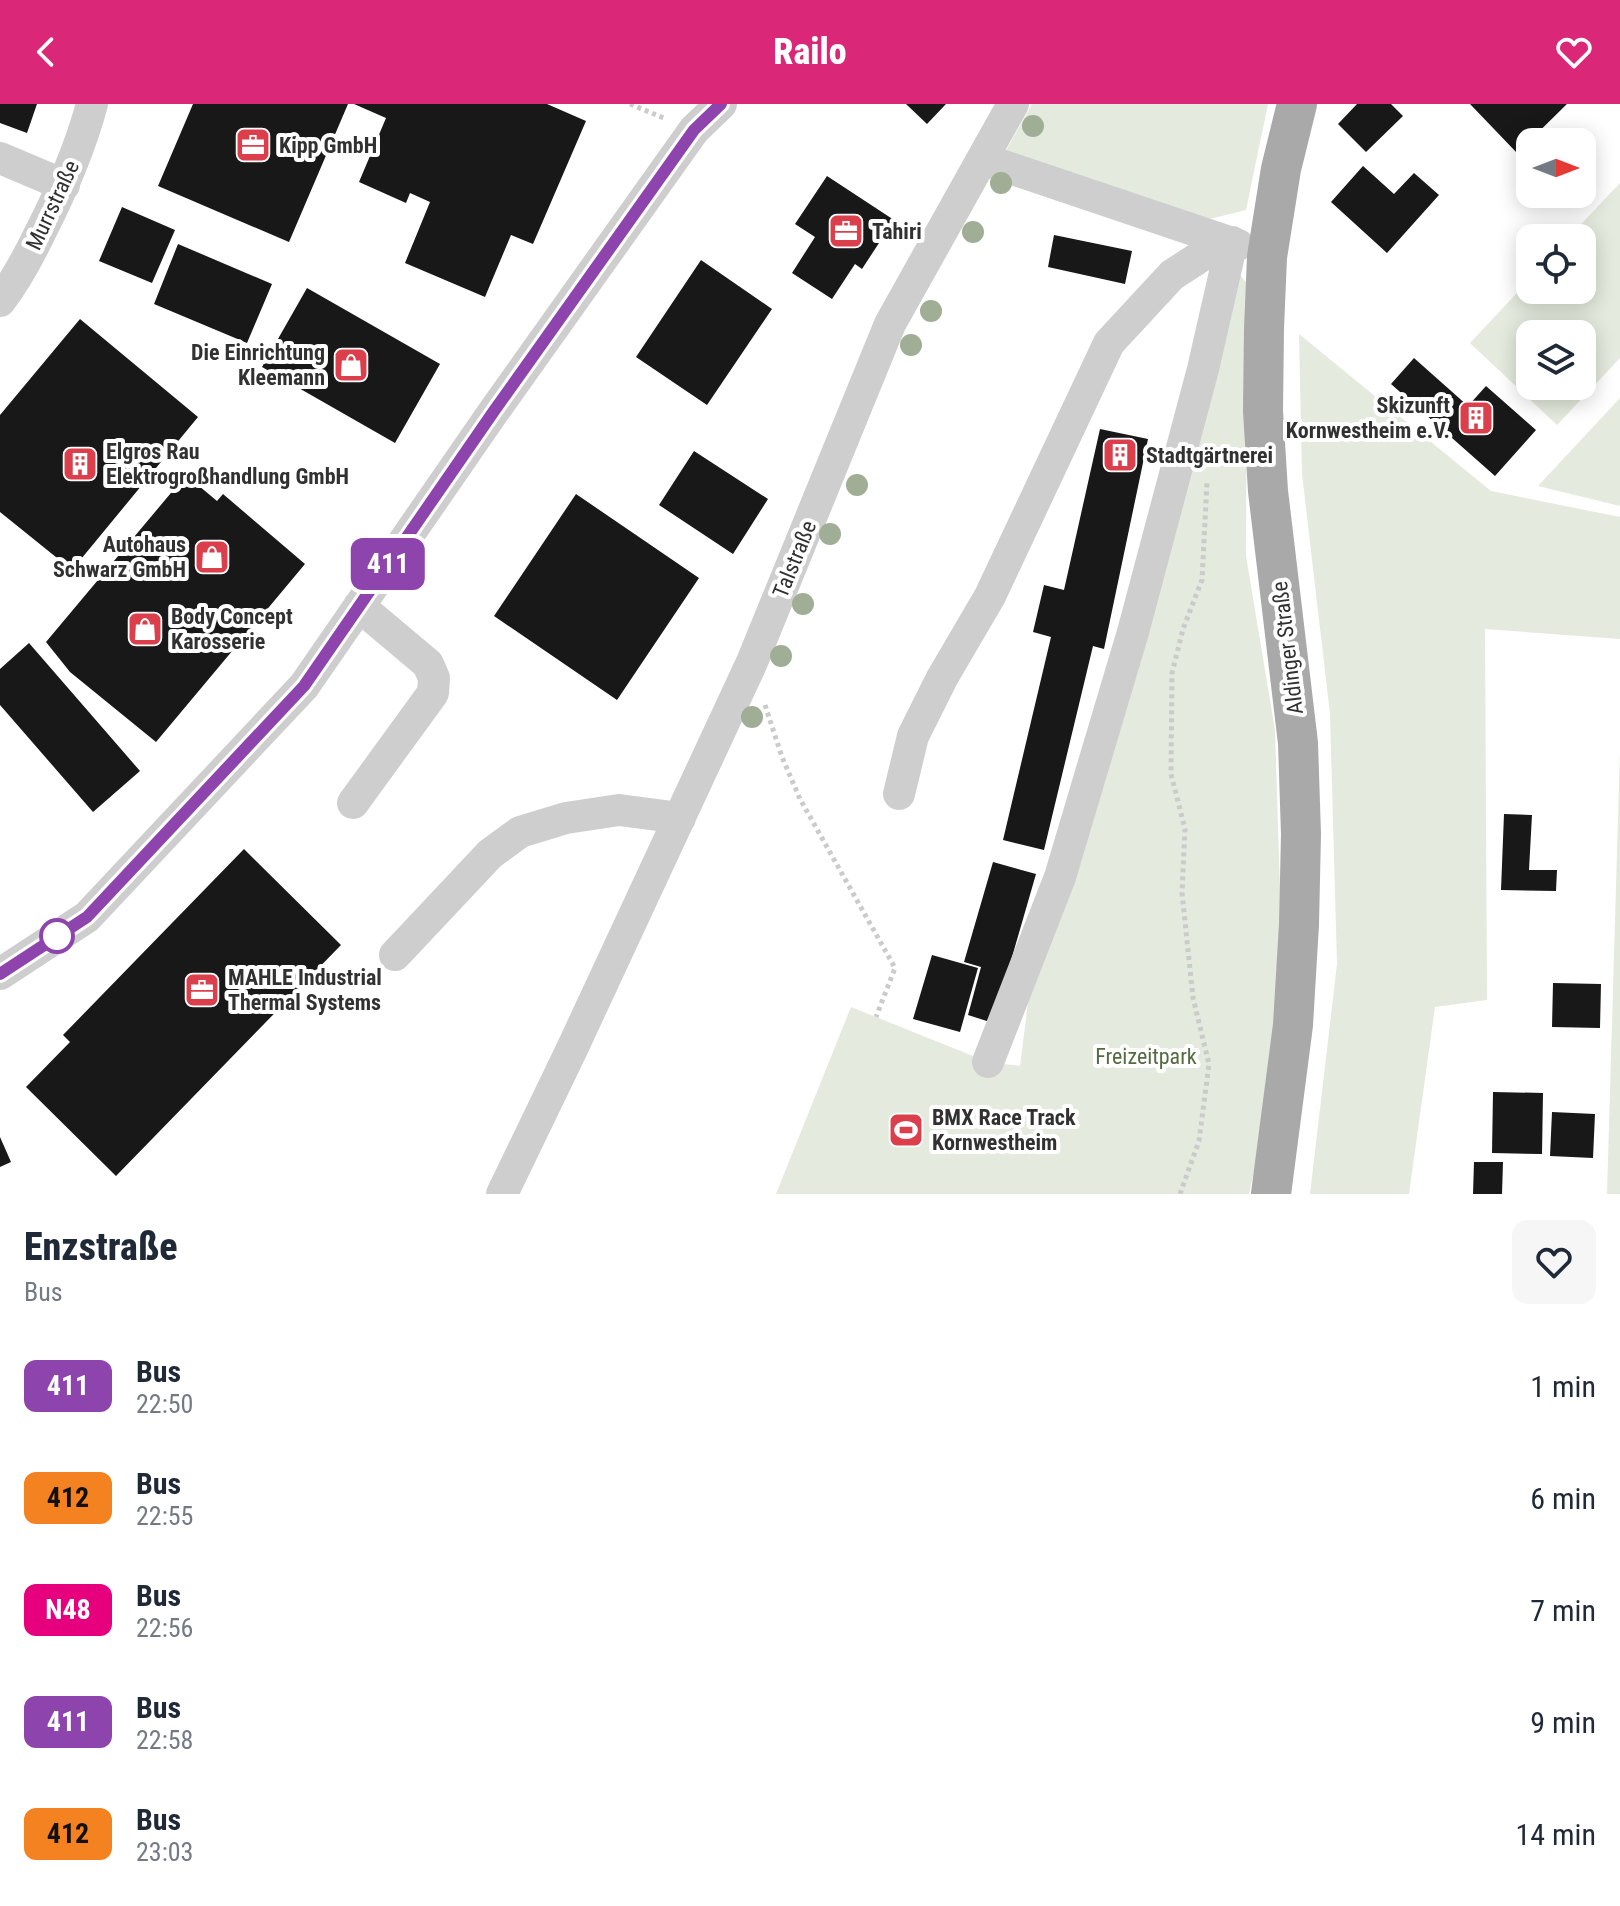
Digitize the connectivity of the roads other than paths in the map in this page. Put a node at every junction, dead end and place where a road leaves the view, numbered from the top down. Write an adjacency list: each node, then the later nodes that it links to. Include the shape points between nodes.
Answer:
1 (92, 104): 7 (street, Murrstraße)
2 (721, 104): 10 (street, via 694,130)
3 (1013, 104): 6 (street, Talstraße)
4 (1297, 104): 8 (main road, Aldinger Straße, via 1281,169)
5 (0, 158): 7 (street)
6 (983, 159): 8 (street); 13 (street, Talstraße, via 890,324 752,662)
7 (64, 185): 9 (street, Murrstraße, via 17,279)
8 (1250, 249): 11 (street, via 1209,251 1172,275 1109,343 990,596 913,736); 16 (street, via 1203,369 1060,877); 18 (main road, Aldinger Straße, via 1268,491 1298,743 1301,834 1293,1025)
9 (0, 301)
10 (359, 606): 12 (street, via 428,664 434,678 433,693); 15 (street, via 304,686 87,917)
11 (899, 794)
12 (353, 803)
13 (680, 818): 14 (street, via 619,810 520,832 490,854); 17 (street, Talstraße)
14 (395, 955)
15 (0, 974)
16 (988, 1062)
17 (502, 1194)
18 (1271, 1194)

